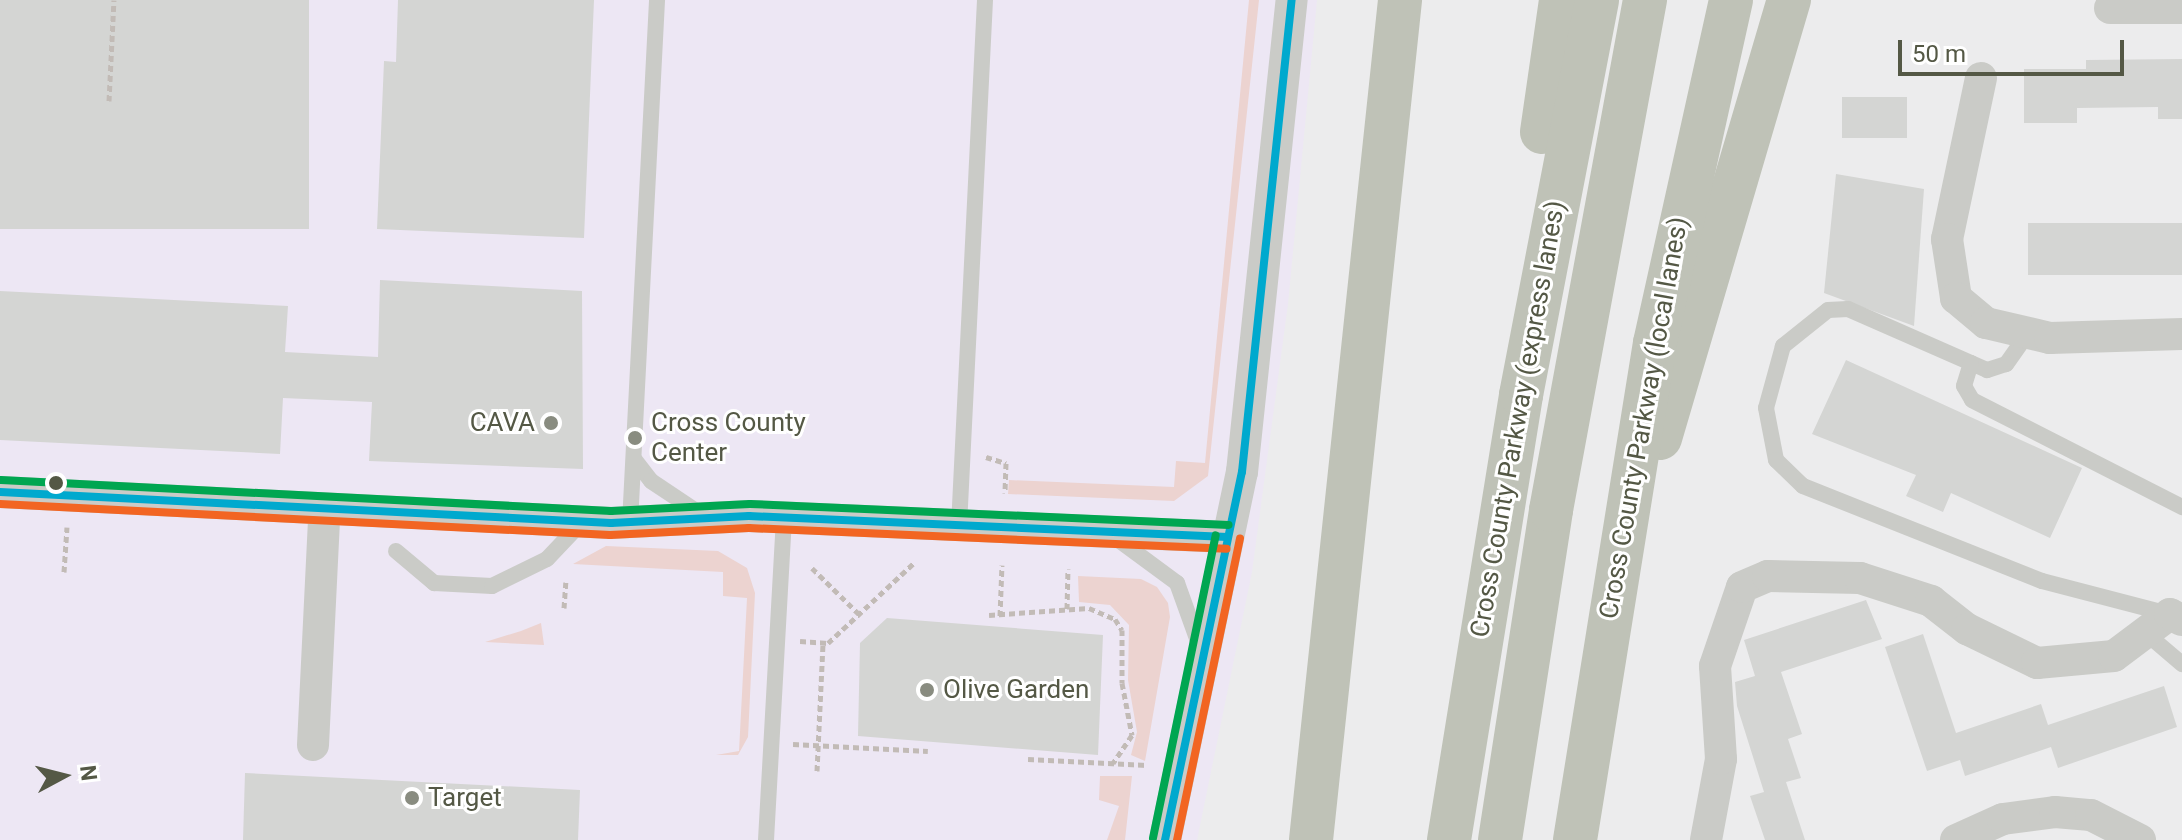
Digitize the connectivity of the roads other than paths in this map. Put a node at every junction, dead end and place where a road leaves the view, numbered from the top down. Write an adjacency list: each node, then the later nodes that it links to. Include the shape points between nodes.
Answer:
1 (657, 0): 18 (lane)
2 (985, 0): 26 (lane)
3 (1292, 0): 28 (street, via 1251,414)
4 (1372, 0): 16 (highway, via 1356,182)
5 (1400, 0): 16 (highway)
6 (1561, 0): 31 (highway)
7 (1597, 0): 31 (highway, Cross County Parkway (express lanes))
8 (1645, 0): 42 (highway, Cross County Parkway (express lanes), via 1574,375)
9 (1731, 0): 30 (highway, Cross County Parkway (local lanes), via 1675,234)
10 (1789, 0): 30 (highway, via 1683,370)
11 (2110, 8): 12 (street)
12 (2182, 8)
13 (1981, 78): 14 (street, via 1947,239 1956,298 1986,323)
14 (2028, 333): 15 (street, via 2087,340); 17 (lane, via 1996,370)
15 (2182, 334)
16 (1361, 338): 33 (highway)
17 (1971, 363): 20 (lane, via 1964,386 1972,400); 32 (lane, via 1848,309 1828,310 1783,346 1766,408 1776,460 1803,486 2042,581)
18 (634, 459): 21 (lane, via 659,488); 25 (lane)
19 (0, 492): 23 (street)
20 (2182, 507)
21 (707, 518): 22 (street); 25 (street)
22 (784, 518): 26 (street); 37 (lane)
23 (582, 522): 25 (street); 29 (lane, via 547,559 492,586 434,583)
24 (324, 523): 36 (street)
25 (630, 523)
26 (959, 526): 27 (street)
27 (1108, 532): 28 (street); 34 (lane, via 1177,583)
28 (1228, 537): 34 (street)
29 (396, 551)
30 (1617, 561): 43 (highway, Cross County Parkway (local lanes))
31 (1483, 616): 41 (highway, Cross County Parkway (express lanes))
32 (2167, 623): 35 (lane); 44 (street, via 2114,656 2037,663 1967,629 1931,601 1860,578 1768,576 1742,587 1715,666 1721,759)
33 (1329, 624): 39 (highway); 40 (highway)
34 (1203, 655): 38 (street)
35 (2182, 664)
36 (313, 745)
37 (766, 840)
38 (1165, 840)
39 (1286, 840)
40 (1311, 840)
41 (1449, 840)
42 (1500, 840)
43 (1575, 840)
44 (1706, 840)
45 (1956, 840): 46 (street, via 2003,819 2055,812 2091,815)
46 (2140, 840)

